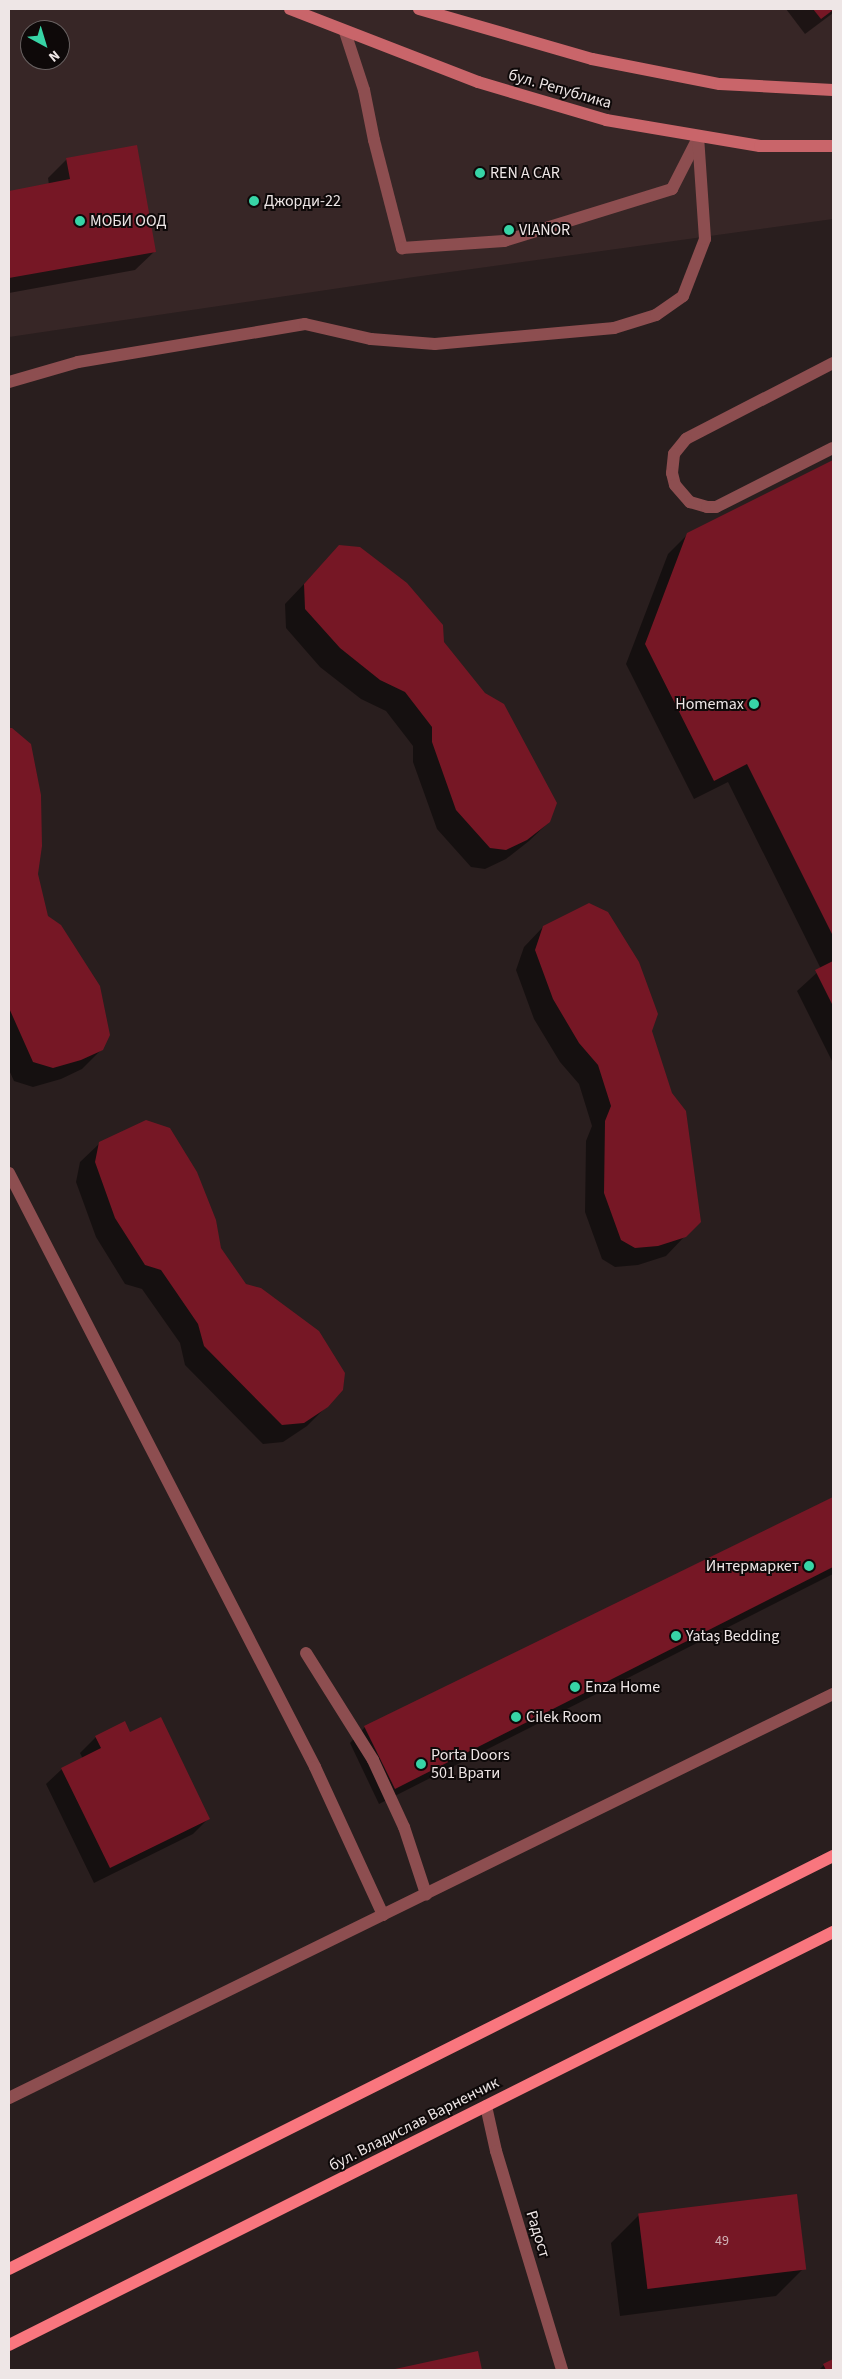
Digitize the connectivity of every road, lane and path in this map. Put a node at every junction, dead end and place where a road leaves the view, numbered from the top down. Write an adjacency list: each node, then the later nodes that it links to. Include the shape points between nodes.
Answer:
1 (290, 9): 3 (street, бул. Република)
2 (419, 9): 4 (street, via 592,59 720,84)
3 (345, 32): 5 (street, бул. Република, via 478,82 606,120); 5 (street, via 364,90 402,248 504,242 672,189)
4 (833, 90)
5 (698, 137): 6 (street, бул. Република, via 760,146); 8 (street, via 704,239 683,296 656,315 614,328 435,344 371,339 305,324 78,362)
6 (833, 146)
7 (833, 363): 9 (street, via 686,439 674,454 672,473 675,484 690,502 716,507)
8 (9, 382)
9 (833, 448)
10 (9, 1173): 15 (street, via 315,1768)
11 (306, 1653): 14 (street, via 373,1760 404,1828)
12 (833, 1694): 14 (street)
13 (833, 1856): 19 (main road)
14 (426, 1894): 15 (street)
15 (383, 1915): 17 (street)
16 (833, 1932): 18 (main road, бул. Владислав Варненчик)
17 (9, 2098)
18 (486, 2106): 20 (main road, бул. Владислав Варненчик); 21 (street, Радост, via 496,2151)
19 (9, 2269)
20 (9, 2345)
21 (562, 2370)

